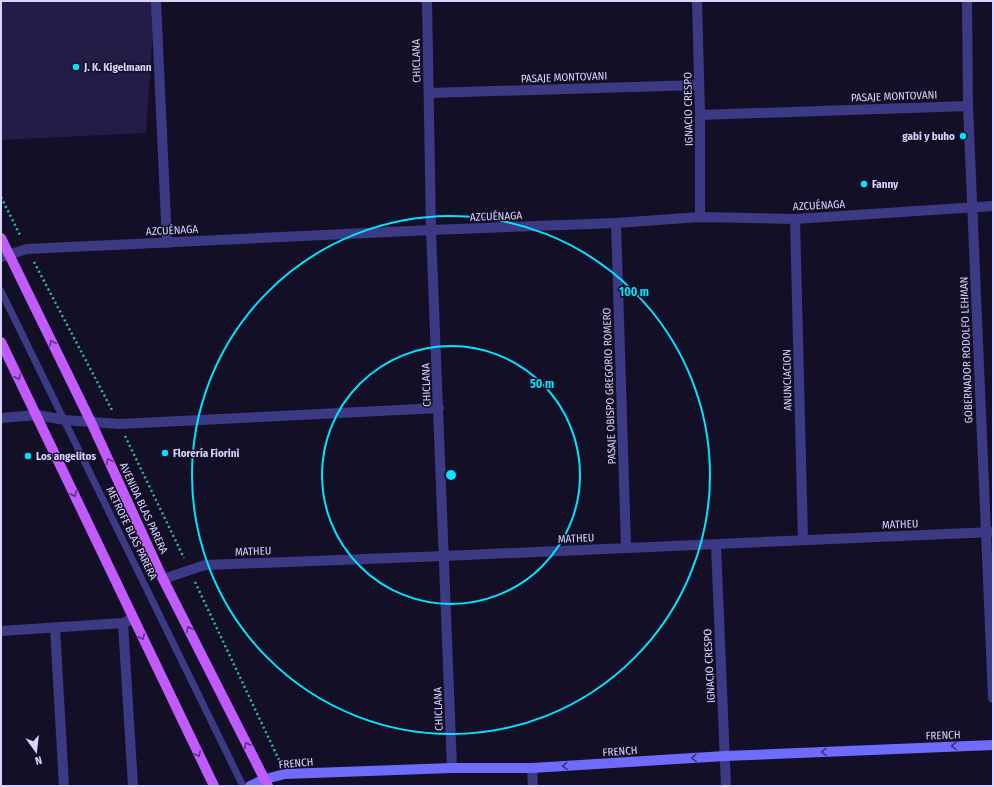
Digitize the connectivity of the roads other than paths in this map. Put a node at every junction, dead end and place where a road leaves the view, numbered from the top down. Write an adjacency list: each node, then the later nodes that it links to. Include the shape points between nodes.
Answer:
1 (156, 1): 16 (street)
2 (427, 1): 6 (street, CHICLANA)
3 (697, 1): 5 (street, IGNACIO CRESPO)
4 (967, 1): 7 (street, GOBERNADOR RODOLFO LEHMAN)
5 (699, 85): 6 (street, PASAJE MONTOVANI); 8 (street, IGNACIO CRESPO)
6 (429, 93): 14 (street, CHICLANA)
7 (968, 106): 8 (street, PASAJE MONTOVANI); 10 (street, GOBERNADOR RODOLFO LEHMAN)
8 (700, 115): 11 (street, IGNACIO CRESPO)
9 (993, 206): 10 (street, AZCUÉNAGA)
10 (973, 207): 12 (street, AZCUÉNAGA); 25 (street, GOBERNADOR RODOLFO LEHMAN)
11 (700, 217): 12 (street, AZCUÉNAGA); 13 (street, AZCUÉNAGA)
12 (795, 218): 26 (street, ANUNCIACION)
13 (616, 223): 14 (street, AZCUÉNAGA); 28 (street, PASAJE OBISPO GREGORIO ROMERO)
14 (431, 230): 16 (street, AZCUÉNAGA); 20 (street, CHICLANA)
15 (1, 238): 17 (main road, AVENIDA BLAS PARERA)
16 (167, 242): 17 (street, AZCUÉNAGA, via 27,249)
17 (5, 256): 24 (main road, AVENIDA BLAS PARERA, one-way to 17)
18 (1, 291): 23 (lane, METROFE BLAS PARERA)
19 (1, 342): 21 (main road, one-way to 21)
20 (439, 408): 24 (street, via 119,424); 29 (street, CHICLANA)
21 (37, 415): 22 (street); 23 (street); 31 (main road, one-way to 31)
22 (1, 418)
23 (65, 420): 24 (street); 44 (lane, METROFE BLAS PARERA)
24 (91, 422): 30 (main road, AVENIDA BLAS PARERA, one-way to 24)
25 (989, 532): 26 (street, MATHEU); 35 (street, GOBERNADOR RODOLFO LEHMAN)
26 (803, 540): 27 (street, MATHEU)
27 (716, 544): 28 (street, MATHEU); 37 (street, IGNACIO CRESPO)
28 (626, 547): 29 (street, MATHEU)
29 (444, 556): 30 (street, MATHEU, via 205,565); 38 (street, CHICLANA)
30 (163, 579): 40 (main road, AVENIDA BLAS PARERA, one-way to 30)
31 (133, 619): 32 (street); 43 (main road, one-way to 43)
32 (123, 624): 33 (street); 42 (street)
33 (55, 628): 34 (street); 41 (street)
34 (1, 631)
35 (993, 698)
36 (993, 745): 37 (street, FRENCH, one-way to 37)
37 (725, 756): 39 (street, FRENCH, one-way to 39); 47 (street, IGNACIO CRESPO)
38 (452, 768): 39 (street, FRENCH); 40 (street, FRENCH, via 286,774)
39 (532, 768): 46 (street)
40 (266, 783): 45 (street, FRENCH)
41 (64, 786)
42 (133, 786)
43 (214, 786)
44 (242, 786)
45 (250, 786)
46 (533, 786)
47 (726, 786)

